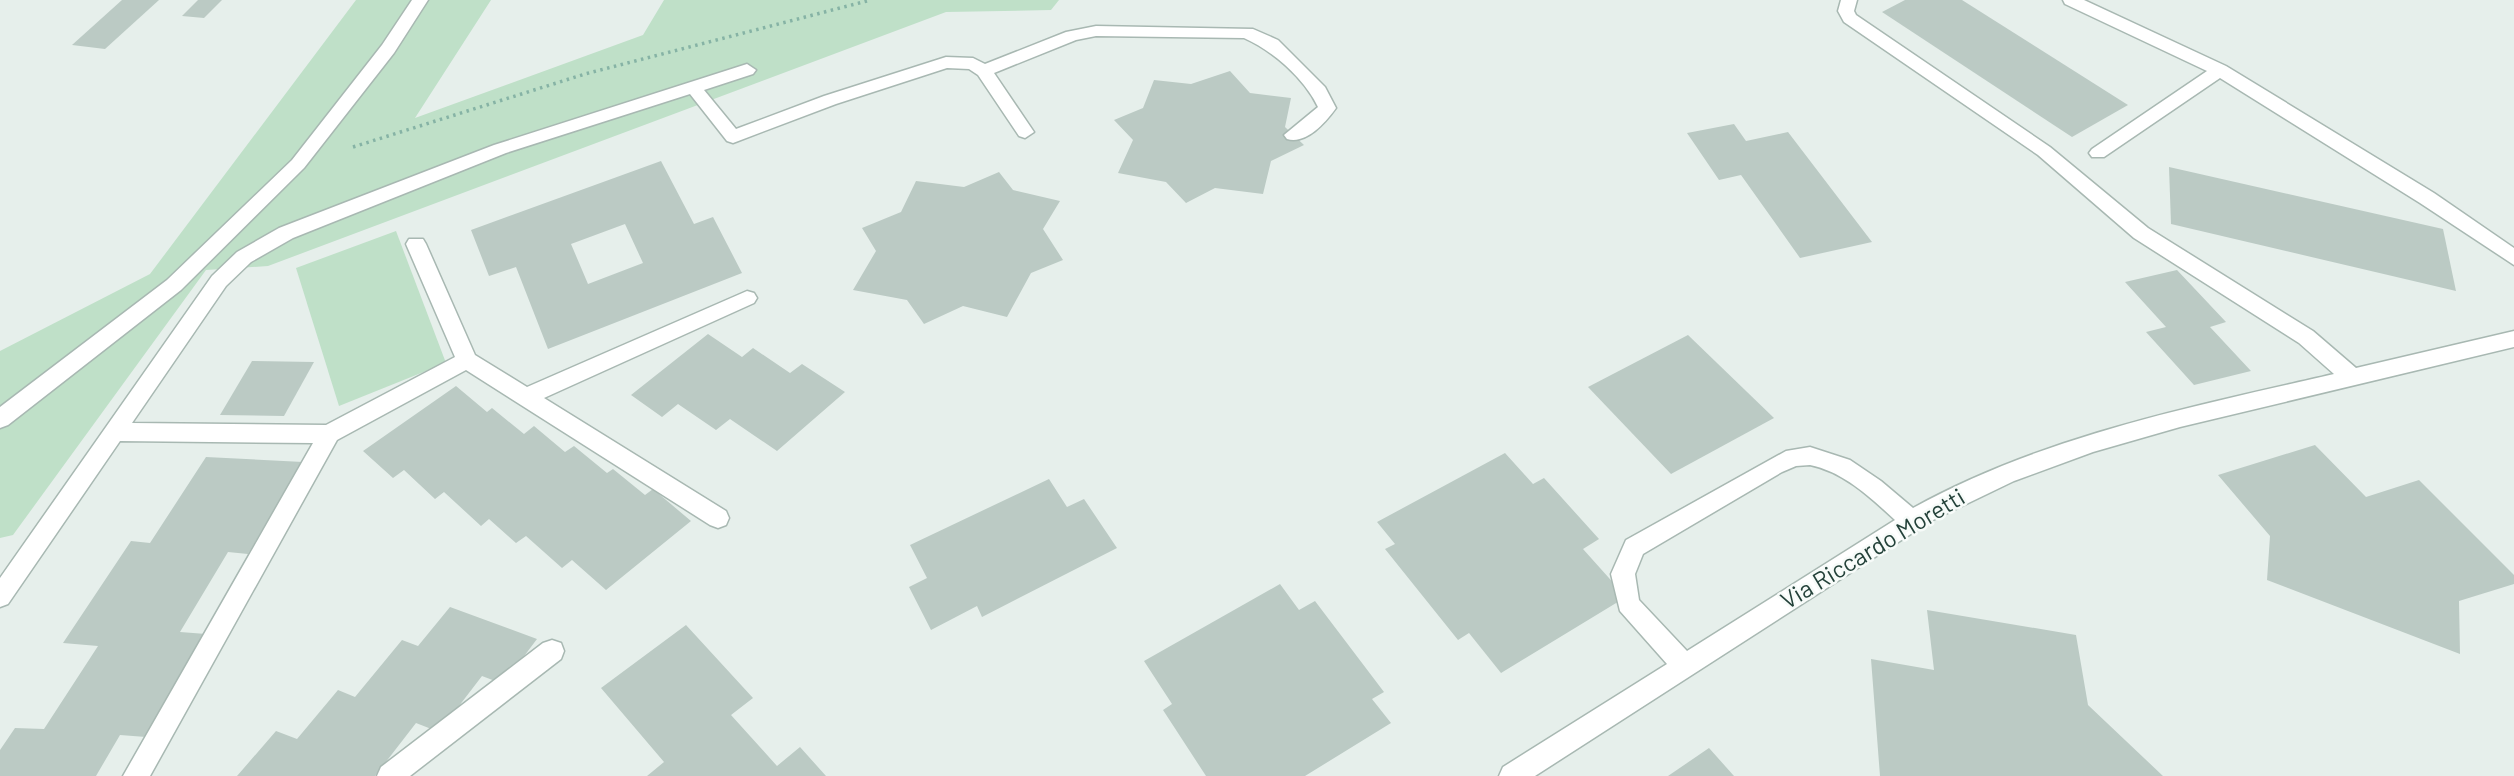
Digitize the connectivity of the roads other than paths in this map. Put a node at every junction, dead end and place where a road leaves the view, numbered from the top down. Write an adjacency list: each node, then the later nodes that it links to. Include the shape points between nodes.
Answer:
1 (420, 0): 18 (street, via 298,164 174,285)
2 (1849, 0): 16 (street, via 1846,11 1850,18 2044,151 2141,233 2306,337)
3 (2071, 0): 5 (street)
4 (747, 70): 7 (street)
5 (2220, 70): 10 (street); 12 (street, via 2427,198)
6 (984, 71): 7 (street, via 973,64 946,62 733,137); 8 (street); 9 (street, via 1096,31 1247,33 1272,44 1319,91 1327,108)
7 (693, 87): 19 (street, via 500,149 286,233 244,257 219,281)
8 (1025, 132)
9 (1293, 135)
10 (2098, 153)
11 (416, 244): 15 (street)
12 (2514, 258)
13 (747, 298): 17 (street)
14 (2514, 339): 16 (street, Via Riccardo Moretti)
15 (467, 360): 17 (street); 20 (street)
16 (2353, 377): 22 (street, Via Riccardo Moretti, via 2159,422 2088,444 1994,478)
17 (526, 397): 21 (street)
18 (0, 419)
19 (113, 432): 20 (street); 23 (street)
20 (330, 434): 26 (street)
21 (719, 518)
22 (1912, 521): 25 (street, Via Riccardo Moretti); 25 (street, via 1852,471 1824,459 1796,457 1634,547 1623,574 1629,604)
23 (0, 597)
24 (552, 651): 27 (street)
25 (1685, 666): 28 (street, Via Riccardo Moretti)
26 (136, 776)
27 (390, 776)
28 (1513, 776)

